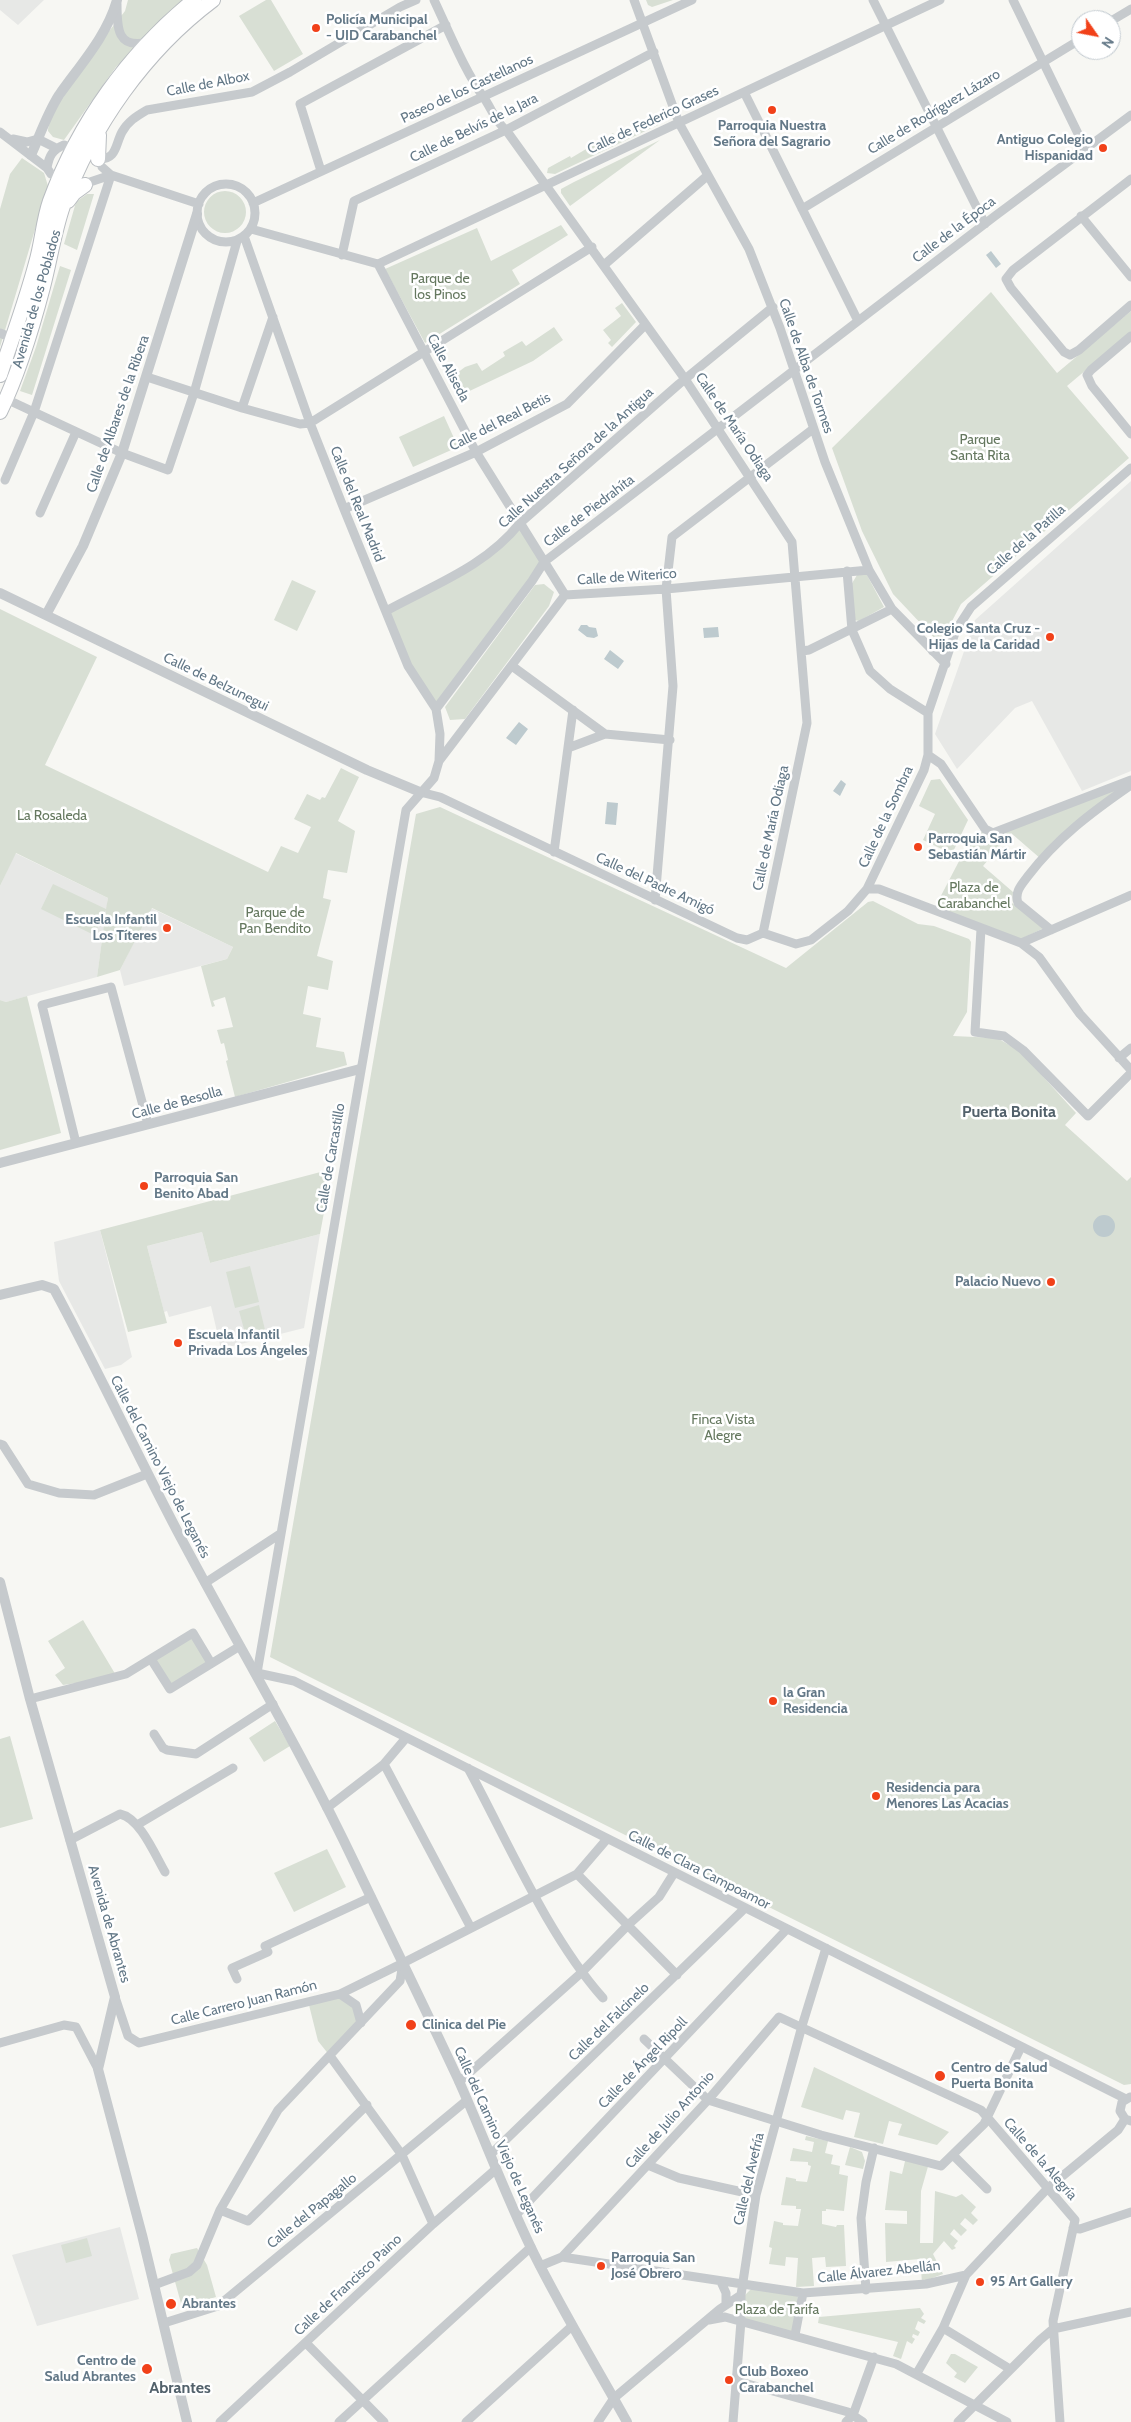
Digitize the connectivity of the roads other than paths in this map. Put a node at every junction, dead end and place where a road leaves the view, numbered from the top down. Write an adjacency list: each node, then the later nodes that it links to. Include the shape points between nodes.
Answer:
1 (194, 0): 14 (main road)
2 (213, 0): 31 (main road, via 188,19 128,84 99,130)
3 (416, 0): 31 (street, Calle de Albox, via 252,92 147,110 133,118 122,131 114,154)
4 (434, 0): 12 (street, Calle de María Odiaga)
5 (634, 0): 11 (street, Calle de Alba de Tormes)
6 (692, 0): 11 (street, Paseo de los Castellanos)
7 (873, 0): 13 (street)
8 (940, 0): 13 (street, Calle de Federico Grases)
9 (1013, 0): 17 (street)
10 (117, 1): 14 (street, via 118,31 122,37 127,43 139,45); 21 (street, via 108,26)
11 (642, 24): 16 (street, Calle de Alba de Tormes); 19 (street, Paseo de los Castellanos)
12 (446, 25): 19 (street, Calle de María Odiaga); 32 (street, via 300,104)
13 (886, 26): 18 (street, Calle de Federico Grases); 23 (street)
14 (149, 42): 28 (main road, via 125,68 85,126)
15 (1071, 45): 17 (street, Calle de Rodríguez Lázaro)
16 (654, 52): 22 (street, Calle de Alba de Tormes); 24 (street, Calle de Belvís de la Jara)
17 (1043, 62): 23 (street, Calle de Rodríguez Lázaro); 29 (street)
18 (744, 92): 22 (street, Calle de Federico Grases); 42 (street)
19 (482, 96): 24 (street, Calle de María Odiaga); 32 (street, Paseo de los Castellanos)
20 (1131, 115): 29 (street, Calle de la Época)
21 (45, 120): 27 (street); 28 (street, via 47,137)
22 (679, 123): 35 (street, Calle de Alba de Tormes); 38 (street, Calle de Federico Grases)
23 (937, 126): 42 (street, Calle de Rodríguez Lázaro); 44 (street)
24 (506, 130): 38 (street, Calle de María Odiaga); 47 (street, Calle de Belvís de la Jara, via 354,201)
25 (0, 132): 26 (street)
26 (10, 138): 27 (street, via 27,142); 30 (street)
27 (38, 140): 28 (street); 30 (street)
28 (64, 147): 31 (street); 33 (main road)
29 (1085, 148): 44 (street, Calle de la Época)
30 (31, 155): 33 (street)
31 (95, 160): 34 (street); 37 (main road); 37 (street, via 101,174)
32 (321, 171): 39 (street, Paseo de los Castellanos)
33 (53, 173): 37 (street); 40 (main road)
34 (111, 175): 37 (street); 41 (street); 67 (street)
35 (707, 176): 49 (street); 52 (street, Calle de Alba de Tormes, via 749,249)
36 (1131, 179): 43 (street)
37 (84, 184): 40 (main road)
38 (546, 185): 46 (street, Calle de María Odiaga); 48 (street, Calle de Federico Grases)
39 (253, 203): 41 (street, via 243,189 228,184 208,191); 45 (street, via 255,211)
40 (56, 205): 56 (main road, Avenida de los Poblados); 64 (main road, Avenida de los Poblados, via 42,289)
41 (198, 209): 45 (street, via 199,223 210,238 218,242); 61 (street, Calle de Albares de la Ribera)
42 (802, 209): 54 (street)
43 (1081, 216): 50 (street); 51 (street, via 1012,270 1006,279 1011,288 1064,352 1070,355)
44 (985, 224): 54 (street, Calle de la Época)
45 (244, 235): 47 (street); 53 (street, Calle del Real Madrid); 63 (street)
46 (592, 248): 49 (street, Calle de María Odiaga); 58 (street)
47 (342, 255): 48 (street)
48 (378, 264): 58 (street, Calle Aliseda)
49 (604, 265): 55 (street, Calle de María Odiaga)
50 (1131, 277)
51 (1131, 305)
52 (773, 307): 59 (street, Calle de Alba de Tormes); 62 (street, Calle Nuestra Señora de la Antigua)
53 (273, 317): 65 (street); 68 (street, Calle del Real Madrid)
54 (858, 321): 59 (street, Calle de la Época)
55 (645, 325): 62 (street, Calle de María Odiaga); 74 (street, Calle del Real Betis, via 566,404)
56 (6, 335): 60 (main road, Avenida de los Poblados)
57 (1131, 336): 72 (street, via 1088,375 1092,386)
58 (423, 351): 68 (street); 74 (street, Calle Aliseda)
59 (796, 371): 69 (street, Calle de Piedrahíta); 70 (street, Calle de Alba de Tormes)
60 (0, 375)
61 (147, 377): 63 (street); 73 (street, Calle de Albares de la Ribera)
62 (685, 379): 69 (street, Calle de María Odiaga); 80 (street, Calle Nuestra Señora de la Antigua)
63 (194, 393): 65 (street); 73 (street, via 168,470)
64 (6, 399): 66 (main road, Avenida de los Poblados); 67 (street)
65 (242, 408): 68 (street, via 300,424)
66 (0, 412)
67 (34, 412): 71 (street); 77 (street)
68 (310, 423): 78 (street, Calle del Real Madrid)
69 (719, 429): 76 (street, Calle de María Odiaga); 81 (street, Calle de Piedrahíta)
70 (813, 429): 76 (street); 82 (street, Calle de Alba de Tormes)
71 (76, 432): 73 (street); 79 (street)
72 (1131, 434)
73 (122, 452): 90 (street, Calle de Albares de la Ribera, via 84,546)
74 (476, 452): 78 (street, Calle del Real Betis); 80 (street, Calle Aliseda)
75 (1131, 468): 92 (street, Calle de la Patilla, via 971,606 956,630)
76 (751, 476): 84 (street, Calle de María Odiaga, via 792,542); 85 (street, via 672,537)
77 (5, 480)
78 (344, 510): 89 (street, Calle del Real Madrid)
79 (40, 513)
80 (520, 524): 81 (street, Calle Aliseda); 89 (street, Calle Nuestra Señora de la Antigua, via 508,538 455,577)
81 (544, 562): 87 (street, Calle Aliseda); 97 (street, Calle de Piedrahíta)
82 (869, 570): 83 (street, Calle de Witerico); 88 (street, Calle de Alba de Tormes)
83 (847, 572): 84 (street, Calle de Witerico); 91 (street)
84 (795, 576): 85 (street, Calle de Witerico); 93 (street, Calle de María Odiaga)
85 (666, 589): 87 (street, Calle de Witerico); 101 (street, via 673,686)
86 (0, 593): 90 (street, Calle de Belzunegui)
87 (565, 595): 96 (street, Calle de Witerico)
88 (892, 609): 91 (street); 94 (street, Calle de Alba de Tormes)
89 (386, 611): 97 (street, Calle del Real Madrid, via 408,666)
90 (46, 615): 108 (street, Calle de Belzunegui, via 367,770)
91 (852, 630): 93 (street); 99 (street, via 870,671 890,689)
92 (952, 644): 94 (street, via 943,650); 95 (street, Calle de la Patilla)
93 (802, 651): 115 (street, Calle de María Odiaga, via 807,722)
94 (933, 651): 95 (street, Calle de Alba de Tormes)
95 (946, 664): 99 (street, Calle de la Sombra)
96 (512, 666): 98 (street); 104 (street, Calle de Witerico)
97 (436, 709): 104 (street, Calle del Real Madrid, via 440,734)
98 (573, 710): 100 (street); 102 (street)
99 (928, 713): 103 (street, Calle de la Sombra)
100 (605, 734): 101 (street); 102 (street)
101 (670, 740): 112 (street)
102 (568, 748): 109 (street)
103 (928, 756): 106 (street, via 942,764 985,829 993,833); 110 (street, Calle de la Sombra)
104 (439, 761): 105 (street, Calle del Real Madrid)
105 (434, 778): 108 (street, Calle de Carcastillo)
106 (1131, 780)
107 (1131, 785): 114 (street, via 1088,815 1044,854 1019,889 1018,903)
108 (420, 792): 109 (street, Calle del Padre Amigó, via 440,797); 119 (street, Calle de Carcastillo, via 406,810)
109 (554, 852): 112 (street, Calle del Padre Amigó)
110 (867, 889): 113 (street, Calle de la Sombra, via 879,889); 115 (street, via 848,911 811,940 796,944)
111 (1131, 895): 114 (street)
112 (655, 900): 115 (street, Calle del Padre Amigó, via 737,938 747,940)
113 (981, 930): 116 (street); 120 (street, via 975,1032 1004,1036 1023,1050 1088,1116)
114 (1051, 930): 116 (street)
115 (763, 933)
116 (1021, 943): 118 (street, via 1039,957 1080,1014)
117 (1131, 1048): 118 (street)
118 (1119, 1058): 120 (street)
119 (360, 1069): 121 (street, Calle de Besolla); 127 (street, Calle de Carcastillo)
120 (1131, 1071)
121 (148, 1124): 122 (street, Calle de Besolla); 122 (street, via 111,987 42,1004)
122 (76, 1143): 123 (street, Calle de Besolla)
123 (0, 1163)
124 (0, 1295): 126 (street, Calle del Camino Viejo de Leganés, via 42,1285 54,1289)
125 (0, 1444): 126 (street, via 28,1484 59,1493 94,1495)
126 (147, 1474): 129 (street, Calle del Camino Viejo de Leganés)
127 (280, 1534): 129 (street); 134 (street, Calle de Carcastillo)
128 (0, 1582): 130 (street, Avenida de Abrantes)
129 (205, 1583): 131 (street, Calle del Camino Viejo de Leganés)
130 (2, 1602): 135 (street, Avenida de Abrantes)
131 (240, 1646): 133 (street); 134 (street, Calle del Camino Viejo de Leganés)
132 (151, 1659): 133 (street, via 193,1634); 133 (street, via 170,1689); 135 (street, via 126,1674)
133 (211, 1663)
134 (256, 1673): 136 (street, Calle del Camino Viejo de Leganés); 138 (street, Calle de Clara Campoamor, via 294,1681)
135 (30, 1699): 145 (street, Avenida de Abrantes)
136 (273, 1704): 137 (street, via 196,1754 167,1750); 142 (street, Calle del Camino Viejo de Leganés)
137 (154, 1734)
138 (406, 1738): 139 (street); 141 (street, Calle de Clara Campoamor)
139 (384, 1764): 142 (street); 153 (street)
140 (233, 1768): 143 (street)
141 (468, 1768): 144 (street, Calle de Clara Campoamor); 149 (street)
142 (327, 1808): 150 (street, Calle del Camino Viejo de Leganés)
143 (137, 1825): 145 (street, via 127,1815 120,1814); 146 (street)
144 (607, 1839): 147 (street, Calle de Clara Campoamor); 148 (street)
145 (70, 1840): 161 (street, Avenida de Abrantes)
146 (165, 1872)
147 (674, 1873): 151 (street, Calle de Clara Campoamor); 152 (street, via 659,1897)
148 (577, 1874): 149 (street, Calle Carrero Juan Ramón); 152 (street)
149 (535, 1895): 153 (street, Calle Carrero Juan Ramón); 157 (street)
150 (370, 1897): 156 (street, Calle del Camino Viejo de Leganés); 159 (street, Calle Carrero Juan Ramón, via 266,1946 268,1952 232,1968)
151 (744, 1908): 154 (street, Calle de Clara Campoamor); 158 (street, Calle del Falcinelo)
152 (628, 1925): 157 (street); 158 (street)
153 (471, 1928): 156 (street, Calle Carrero Juan Ramón)
154 (787, 1929): 155 (street, Calle de Clara Campoamor); 169 (street, Calle de Ángel Ripoll)
155 (826, 1948): 164 (street, Calle del Avefría); 167 (street, Calle de Clara Campoamor)
156 (403, 1964): 160 (street, Calle Carrero Juan Ramón); 163 (street, via 400,1981); 171 (street, Calle del Camino Viejo de Leganés)
157 (581, 1973): 162 (street); 171 (street)
158 (677, 1975): 180 (street, Calle del Falcinelo)
159 (237, 1979)
160 (340, 1994): 161 (street, Calle Carrero Juan Ramón, via 139,2043 128,2036); 163 (street, via 356,2005)
161 (115, 1997): 170 (street, Avenida de Abrantes)
162 (603, 1998)
163 (361, 2024): 168 (street)
164 (802, 2026): 173 (street, Calle de Julio Antonio, via 780,2016); 176 (street, Calle de la Alegría, via 981,2110); 178 (street, Calle del Avefría)
165 (644, 2039): 169 (street)
166 (0, 2043): 170 (street, via 64,2024 76,2027)
167 (1022, 2047): 172 (street, Calle de Clara Campoamor); 176 (street)
168 (330, 2056): 175 (street); 188 (street, via 278,2110)
169 (665, 2060): 173 (street); 190 (street, Calle de Ángel Ripoll)
170 (98, 2068): 198 (street, Avenida de Abrantes)
171 (459, 2082): 174 (street, Calle del Camino Viejo de Leganés)
172 (1128, 2098): 177 (street, via 1122,2102 1120,2111)
173 (708, 2100): 178 (street); 183 (street, Calle de Julio Antonio)
174 (466, 2101): 180 (street, Calle del Camino Viejo de Leganés); 181 (street, Calle del Papagallo)
175 (367, 2106): 181 (street); 188 (street, via 248,2221)
176 (987, 2118): 182 (street); 185 (street, Calle de la Alegría)
177 (1128, 2120): 185 (street)
178 (776, 2122): 179 (street); 187 (street, Calle del Avefría)
179 (874, 2148): 182 (street, via 941,2166); 200 (street, via 861,2218)
180 (492, 2154): 184 (street, Calle del Camino Viejo de Leganés)
181 (402, 2155): 191 (street); 207 (street, Calle del Papagallo, via 218,2306)
182 (952, 2156): 186 (street)
183 (648, 2165): 187 (street, via 679,2178); 194 (street, Calle de Julio Antonio)
184 (495, 2170): 190 (street, Calle del Camino Viejo de Leganés); 191 (street, Calle de Francisco Paino)
185 (1048, 2188): 192 (street, Calle de la Alegría, via 1074,2220); 196 (street)
186 (987, 2189)
187 (756, 2195): 199 (street, Calle del Avefría)
188 (220, 2210): 198 (street, via 197,2265 189,2272)
189 (1131, 2212): 192 (street, via 1080,2229)
190 (517, 2214): 193 (street, Calle del Camino Viejo de Leganés)
191 (433, 2224): 212 (street, Calle de Francisco Paino)
192 (1073, 2228): 210 (street)
193 (531, 2247): 195 (street, Calle del Camino Viejo de Leganés); 218 (street)
194 (562, 2257): 195 (street); 197 (street, Calle Álvarez Abellán)
195 (540, 2266): 208 (street, Calle del Camino Viejo de Leganés)
196 (966, 2275): 200 (street, Calle Álvarez Abellán, via 926,2284); 209 (street)
197 (721, 2282): 199 (street, Calle Álvarez Abellán); 203 (street, via 726,2293)
198 (154, 2285): 207 (street, Avenida de Abrantes)
199 (742, 2286): 201 (street, Calle Álvarez Abellán); 202 (street, Calle del Avefría)
200 (866, 2290): 201 (street, Calle Álvarez Abellán)
201 (803, 2293): 211 (street)
202 (741, 2295): 203 (street); 206 (street, Calle del Avefría)
203 (726, 2305): 205 (street)
204 (1131, 2312): 210 (street)
205 (709, 2320): 206 (street, via 726,2317); 217 (street)
206 (741, 2321): 211 (street); 216 (street, Calle del Avefría)
207 (164, 2323): 221 (street, Avenida de Abrantes)
208 (572, 2326): 217 (street, Calle del Camino Viejo de Leganés); 225 (street)
209 (943, 2328): 214 (street); 215 (street)
210 (1054, 2328): 214 (street); 232 (street)
211 (795, 2335): 213 (street)
212 (306, 2343): 218 (street); 222 (street, Calle de Francisco Paino)
213 (874, 2357): 215 (street); 220 (street)
214 (1010, 2369): 219 (street)
215 (917, 2373): 219 (street)
216 (736, 2381): 220 (street); 228 (street, Calle del Avefría)
217 (614, 2398): 226 (street); 227 (street, Calle del Camino Viejo de Leganés)
218 (362, 2400): 223 (street); 224 (street)
219 (975, 2405): 230 (street); 231 (street)
220 (849, 2418): 229 (street)
221 (187, 2422)
222 (220, 2422)
223 (339, 2422)
224 (384, 2422)
225 (466, 2422)
226 (598, 2422)
227 (627, 2422)
228 (733, 2422)
229 (863, 2422)
230 (958, 2422)
231 (1007, 2422)
232 (1060, 2422)

